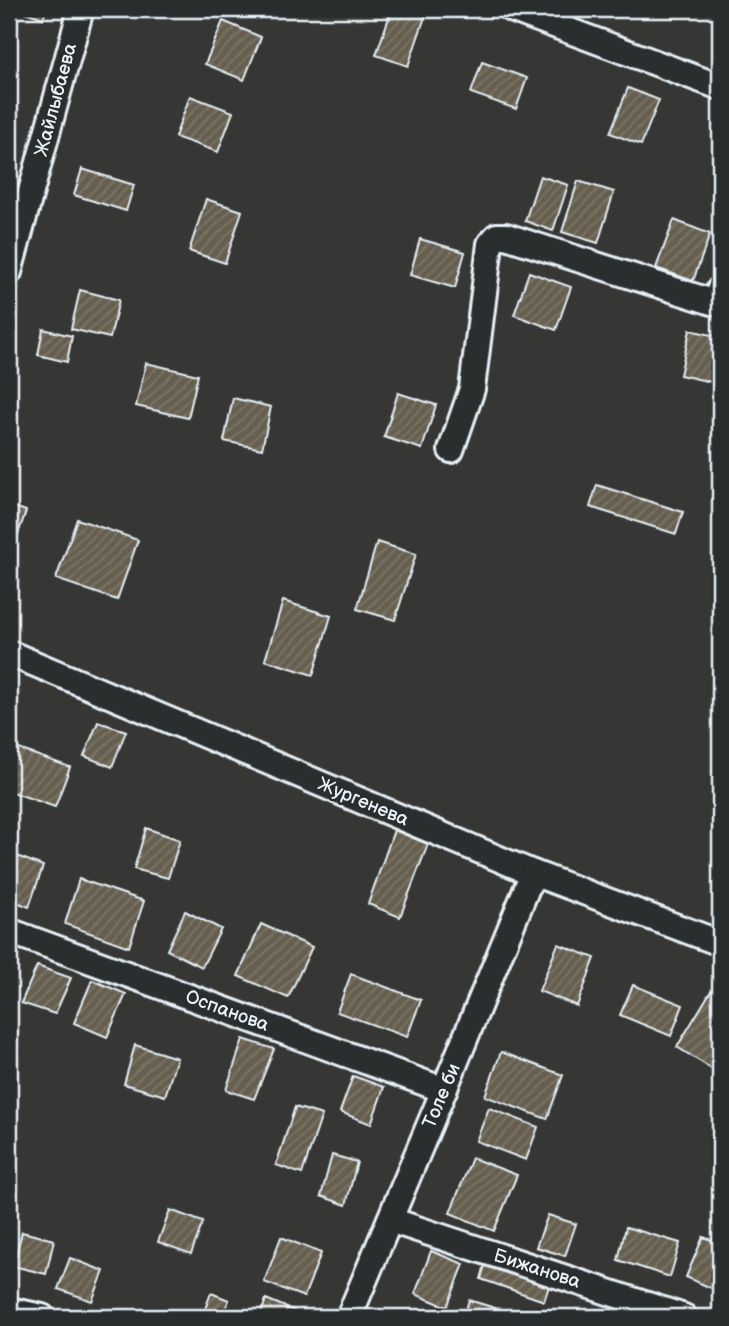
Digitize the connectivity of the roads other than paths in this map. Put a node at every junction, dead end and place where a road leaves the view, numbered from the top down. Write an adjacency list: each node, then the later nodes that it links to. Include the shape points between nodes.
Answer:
1 (81, 9): 4 (street, Жайлыбаева)
2 (511, 9): 3 (street)
3 (720, 88)
4 (9, 272)
5 (720, 289): 6 (street, via 712,302 498,236 490,244 472,389)
6 (451, 450)
7 (9, 653): 8 (street, Жургенева)
8 (533, 873): 10 (street, Жургенева); 11 (street, Толе би)
9 (9, 931): 11 (street, Оспанова)
10 (720, 943)
11 (444, 1090): 12 (street, Толе би)
12 (390, 1220): 15 (street, Толе би); 16 (street, Бижанова)
13 (9, 1310): 14 (street)
14 (42, 1317)
15 (349, 1317)
16 (684, 1317)

